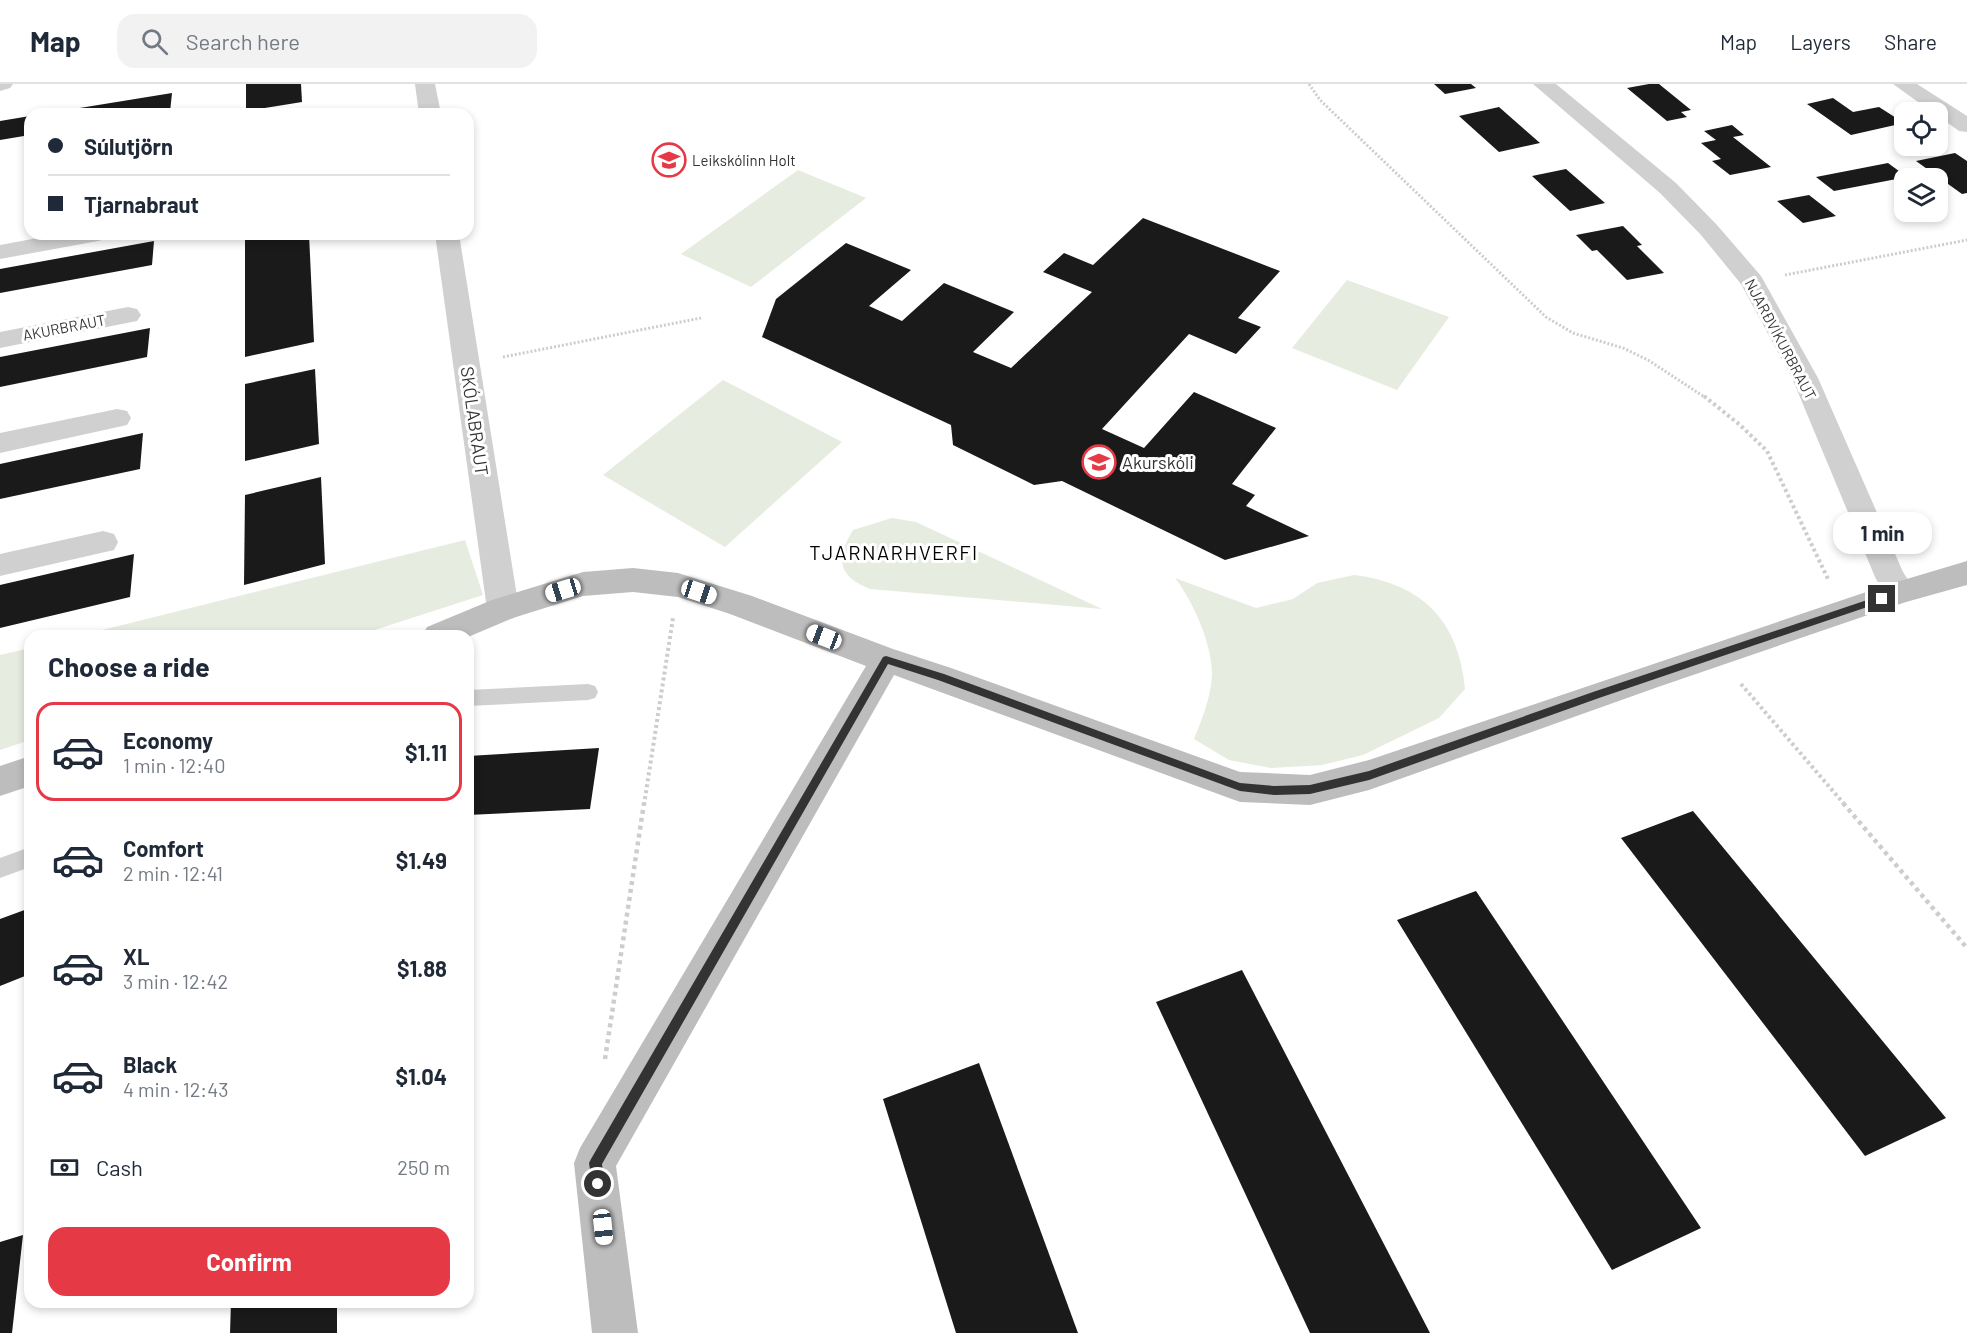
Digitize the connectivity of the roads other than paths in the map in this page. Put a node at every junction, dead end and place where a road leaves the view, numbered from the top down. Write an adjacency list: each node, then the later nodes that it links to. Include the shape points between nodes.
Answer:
1 (425, 84): 4 (street)
2 (1543, 84): 16 (street, NJARÐVÍKURBRAUT, via 1668,188 1752,281 1805,378 1890,577)
3 (1903, 84): 5 (street)
4 (429, 108)
5 (1967, 126)
6 (65, 240): 8 (street)
7 (448, 240): 17 (street, SKÓLABRAUT)
8 (0, 252)
9 (128, 315): 10 (street, AKURBRAUT)
10 (0, 340)
11 (117, 418): 12 (street)
12 (0, 443)
13 (103, 542): 14 (street)
14 (0, 565)
15 (1967, 573): 16 (street)
16 (1901, 592): 19 (street, via 1369,775 1310,790 1240,787)
17 (503, 609): 18 (street); 19 (street, via 583,584 633,580 678,585)
18 (452, 630)
19 (886, 660): 26 (street, via 595,1163)
20 (588, 692): 21 (lane)
21 (474, 698)
22 (24, 773): 23 (street)
23 (0, 781)
24 (24, 859): 25 (lane)
25 (0, 868)
26 (615, 1333)

